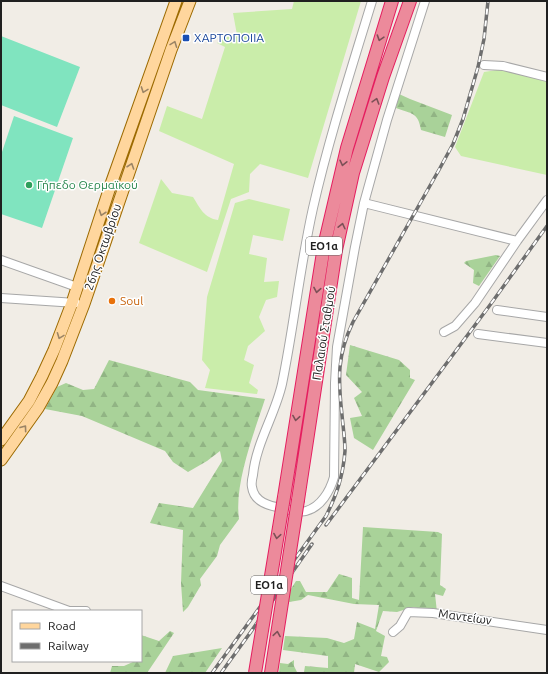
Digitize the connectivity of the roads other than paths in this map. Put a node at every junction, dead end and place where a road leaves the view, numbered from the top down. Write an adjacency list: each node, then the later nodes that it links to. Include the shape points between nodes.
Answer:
1 (176, 1): 13 (main road, 26ης Οκτωβρίου, one-way to 13)
2 (190, 1): 16 (main road, 26ης Οκτωβρίου, one-way to 2)
3 (372, 1): 10 (street, via 316,196 281,386 254,464 251,486 260,501 268,505 305,512 322,500 332,487 337,347)
4 (392, 1): 28 (highway, Παλαιού Σταθμού / ΕΟ1α, one-way to 28, bridge, via 347,148 324,246)
5 (410, 1): 29 (highway, Παλαιού Σταθμού / ΕΟ1α, one-way to 5, bridge, via 336,250 352,181 383,77)
6 (425, 1): 10 (street)
7 (484, 65): 8 (street, via 503,66)
8 (547, 77)
9 (547, 200): 11 (street)
10 (364, 203): 11 (street)
11 (517, 241): 19 (street, via 475,303 455,326)
12 (1, 260): 13 (street)
13 (77, 287): 15 (main road, 26ης Οκτωβρίου)
14 (1, 298): 15 (street)
15 (72, 303): 16 (street); 22 (main road, 26ης Οκτωβρίου, one-way to 22, via 42,376)
16 (84, 304): 23 (main road, 26ης Οκτωβρίου, one-way to 16, via 28,424 52,383)
17 (496, 310): 18 (street)
18 (547, 317)
19 (444, 332)
20 (478, 334): 21 (street)
21 (547, 343)
22 (1, 440)
23 (1, 460)
24 (1, 586): 25 (street)
25 (66, 610)
26 (547, 630): 27 (street, Μαντείων, via 434,613 408,612)
27 (393, 632)
28 (255, 673)
29 (271, 673)

